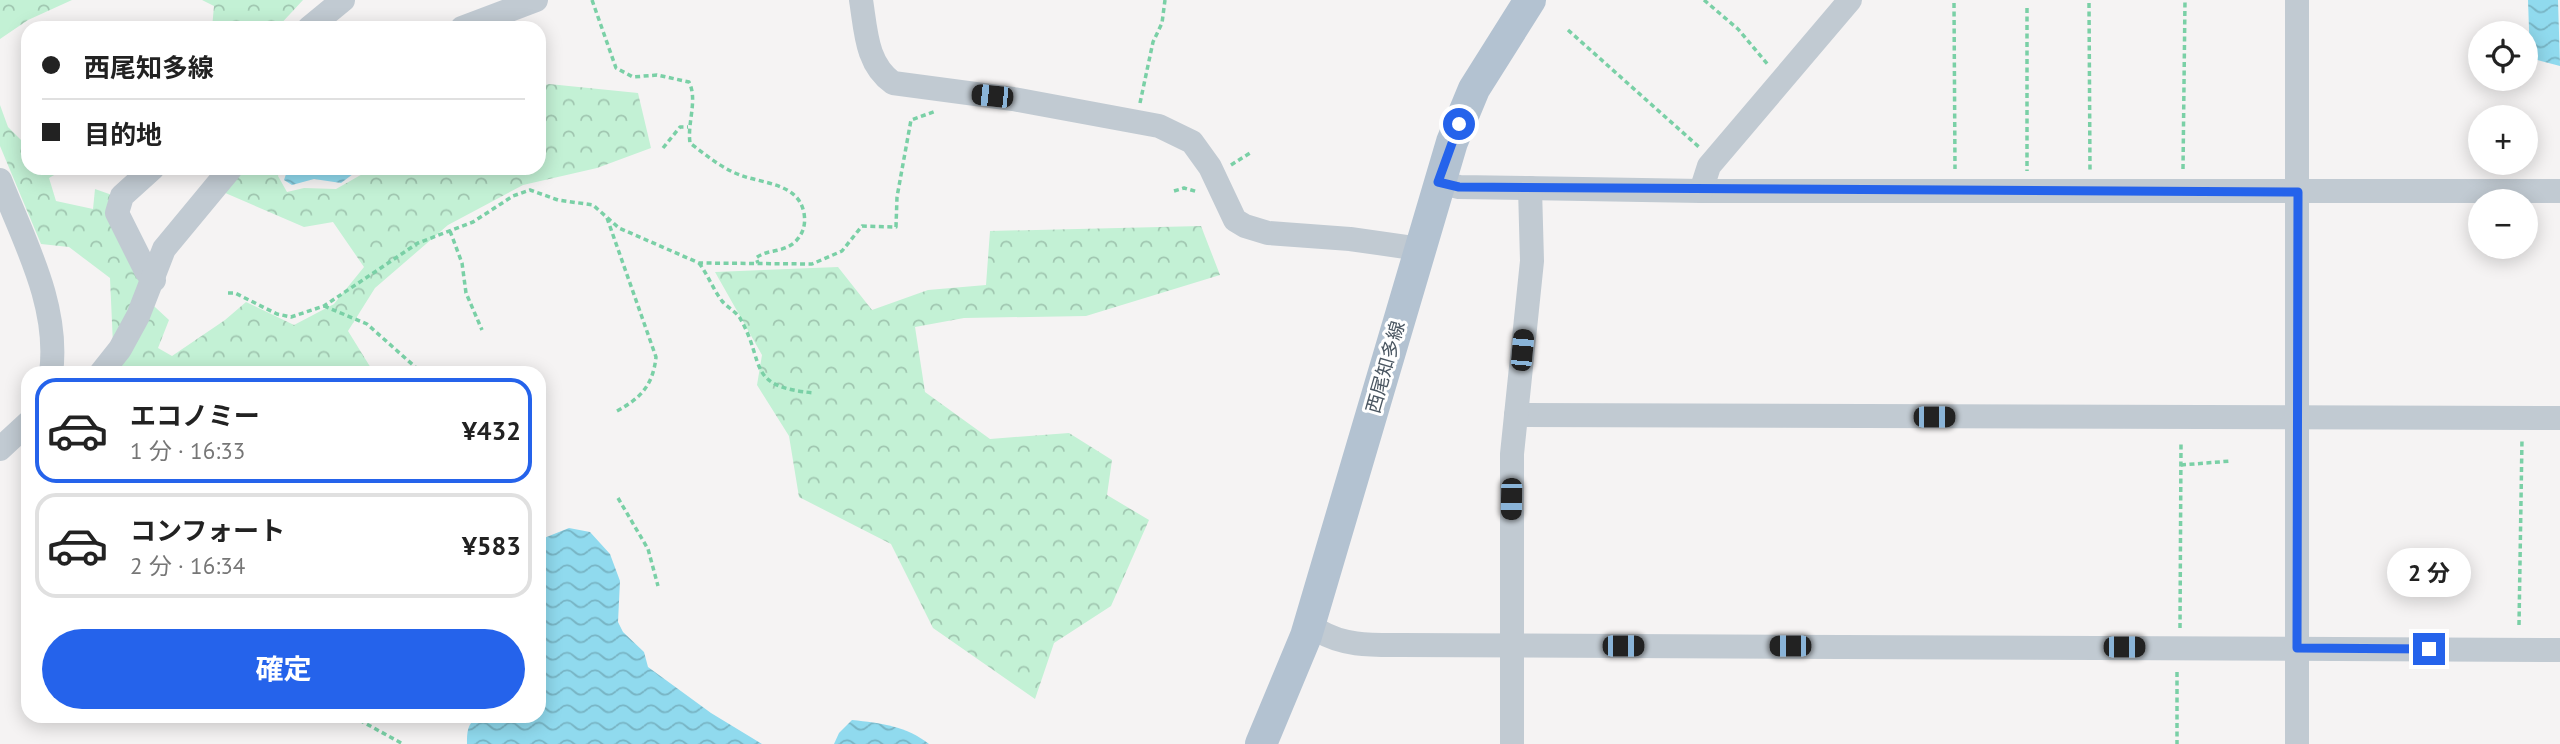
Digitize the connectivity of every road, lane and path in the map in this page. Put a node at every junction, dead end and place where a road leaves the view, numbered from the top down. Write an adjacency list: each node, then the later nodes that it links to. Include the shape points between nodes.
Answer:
1 (343, 0): 14 (street)
2 (536, 0): 15 (street)
3 (593, 0): 20 (path, via 616,68 633,77 657,75 689,82 694,91)
4 (861, 0): 18 (street, via 872,60 880,75 907,87)
5 (1165, 0): 19 (path)
6 (1530, 0): 26 (main road, 西尾知多線, via 1474,89)
7 (1704, 0): 17 (path, via 1738,29)
8 (1850, 0): 17 (street)
9 (2185, 0): 30 (path)
10 (2297, 0): 34 (street)
11 (1954, 3): 28 (path)
12 (2089, 3): 29 (path)
13 (2027, 8): 32 (path)
14 (318, 21)
15 (480, 21)
16 (1568, 30): 22 (path, via 1693,138)
17 (1782, 81): 22 (street)
18 (949, 92): 19 (street); 39 (path, via 945,107 912,120 896,227 862,226 842,251 827,260)
19 (1138, 122): 37 (street, via 1175,131 1192,142 1236,220 1245,226 1268,233)
20 (688, 127): 21 (path, via 680,127); 39 (path, via 690,143 718,164 772,183 802,202 806,222 802,233 783,251 761,254 756,258)
21 (663, 148)
22 (1713, 162): 31 (street)
23 (145, 175): 40 (street, via 122,196 117,213)
24 (225, 175): 40 (street, via 164,249)
25 (0, 180): 44 (street, via 50,312 55,346)
26 (1438, 182): 27 (street, via 1459,187); 37 (main road, 西尾知多線)
27 (1530, 188): 31 (street); 49 (street, via 1532,261)
28 (1955, 190): 31 (street); 32 (street)
29 (2090, 190): 30 (street); 32 (street)
30 (2183, 190): 34 (street)
31 (1702, 191)
32 (2027, 191)
33 (2560, 191): 34 (street)
34 (2298, 192): 50 (street)
35 (607, 217): 36 (path, via 593,205 530,190); 38 (path, via 630,233); 48 (path, via 656,357 645,393)
36 (450, 231): 42 (path, via 418,243); 43 (path, via 462,263 466,293)
37 (1420, 249): 61 (main road, 西尾知多線)
38 (699, 264): 39 (path); 47 (path, via 724,304 741,320 764,376 786,388)
39 (758, 264)
40 (154, 280): 45 (street, via 120,349)
41 (228, 293): 42 (path, via 291,317)
42 (324, 306): 46 (path, via 367,324)
43 (482, 330)
44 (52, 366)
45 (107, 366)
46 (414, 366)
47 (815, 393)
48 (617, 411)
49 (1516, 415): 50 (street); 62 (street)
50 (2297, 418): 52 (street); 63 (street)
51 (2560, 418): 52 (street)
52 (2522, 419): 60 (path)
53 (21, 430): 55 (street)
54 (2181, 444): 57 (path)
55 (0, 449)
56 (2231, 461): 57 (path)
57 (2181, 466): 65 (path)
58 (618, 498): 59 (path, via 648,549)
59 (658, 586)
60 (2519, 625)
61 (1306, 636): 62 (street, via 1319,631 1357,644); 68 (main road, 西尾知多線)
62 (1511, 645): 65 (street); 69 (street)
63 (2297, 648): 64 (street); 65 (street); 71 (street)
64 (2560, 650)
65 (2178, 659): 70 (path)
66 (365, 723): 67 (path)
67 (403, 744)
68 (1261, 744)
69 (1512, 744)
70 (2177, 744)
71 (2297, 744)

